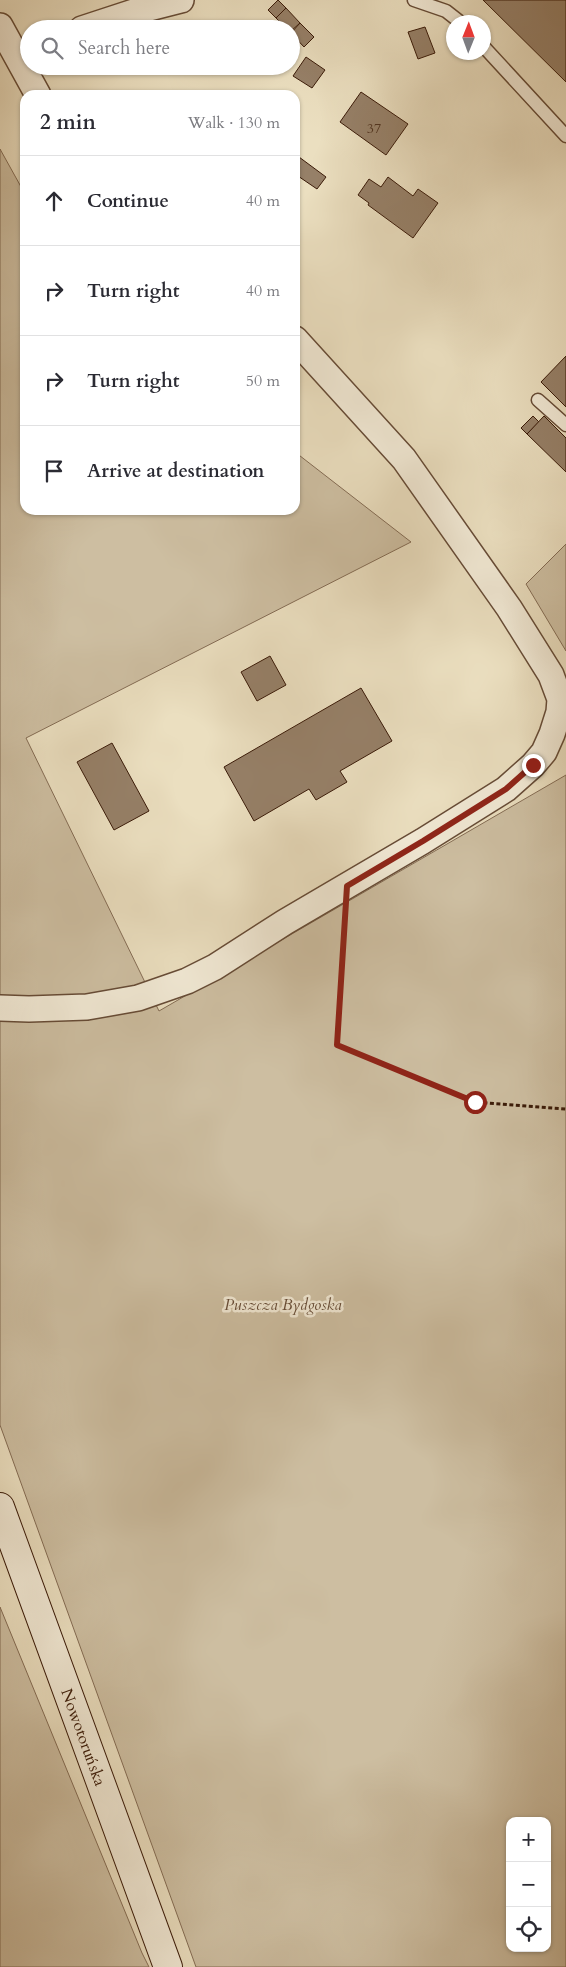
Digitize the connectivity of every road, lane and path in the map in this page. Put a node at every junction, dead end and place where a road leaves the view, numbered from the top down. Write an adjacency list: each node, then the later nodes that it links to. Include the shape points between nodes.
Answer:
1 (181, 0): 4 (street)
2 (414, 0): 3 (lane)
3 (451, 15)
4 (110, 20)
5 (0, 26): 6 (street)
6 (20, 51)
7 (491, 55): 10 (lane)
8 (30, 75): 9 (street)
9 (36, 90)
10 (566, 136)
11 (300, 345): 14 (street, via 404,459 473,556 551,675)
12 (538, 400): 13 (lane)
13 (566, 425)
14 (562, 713): 15 (street, via 544,752 506,789)
15 (347, 886): 16 (street, via 215,967 164,990 86,1007); 17 (path, via 337,1045 475,1102)
16 (0, 1008)
17 (566, 1109)
18 (0, 1507): 19 (main road, Nowotoruńska)
19 (168, 1967)

